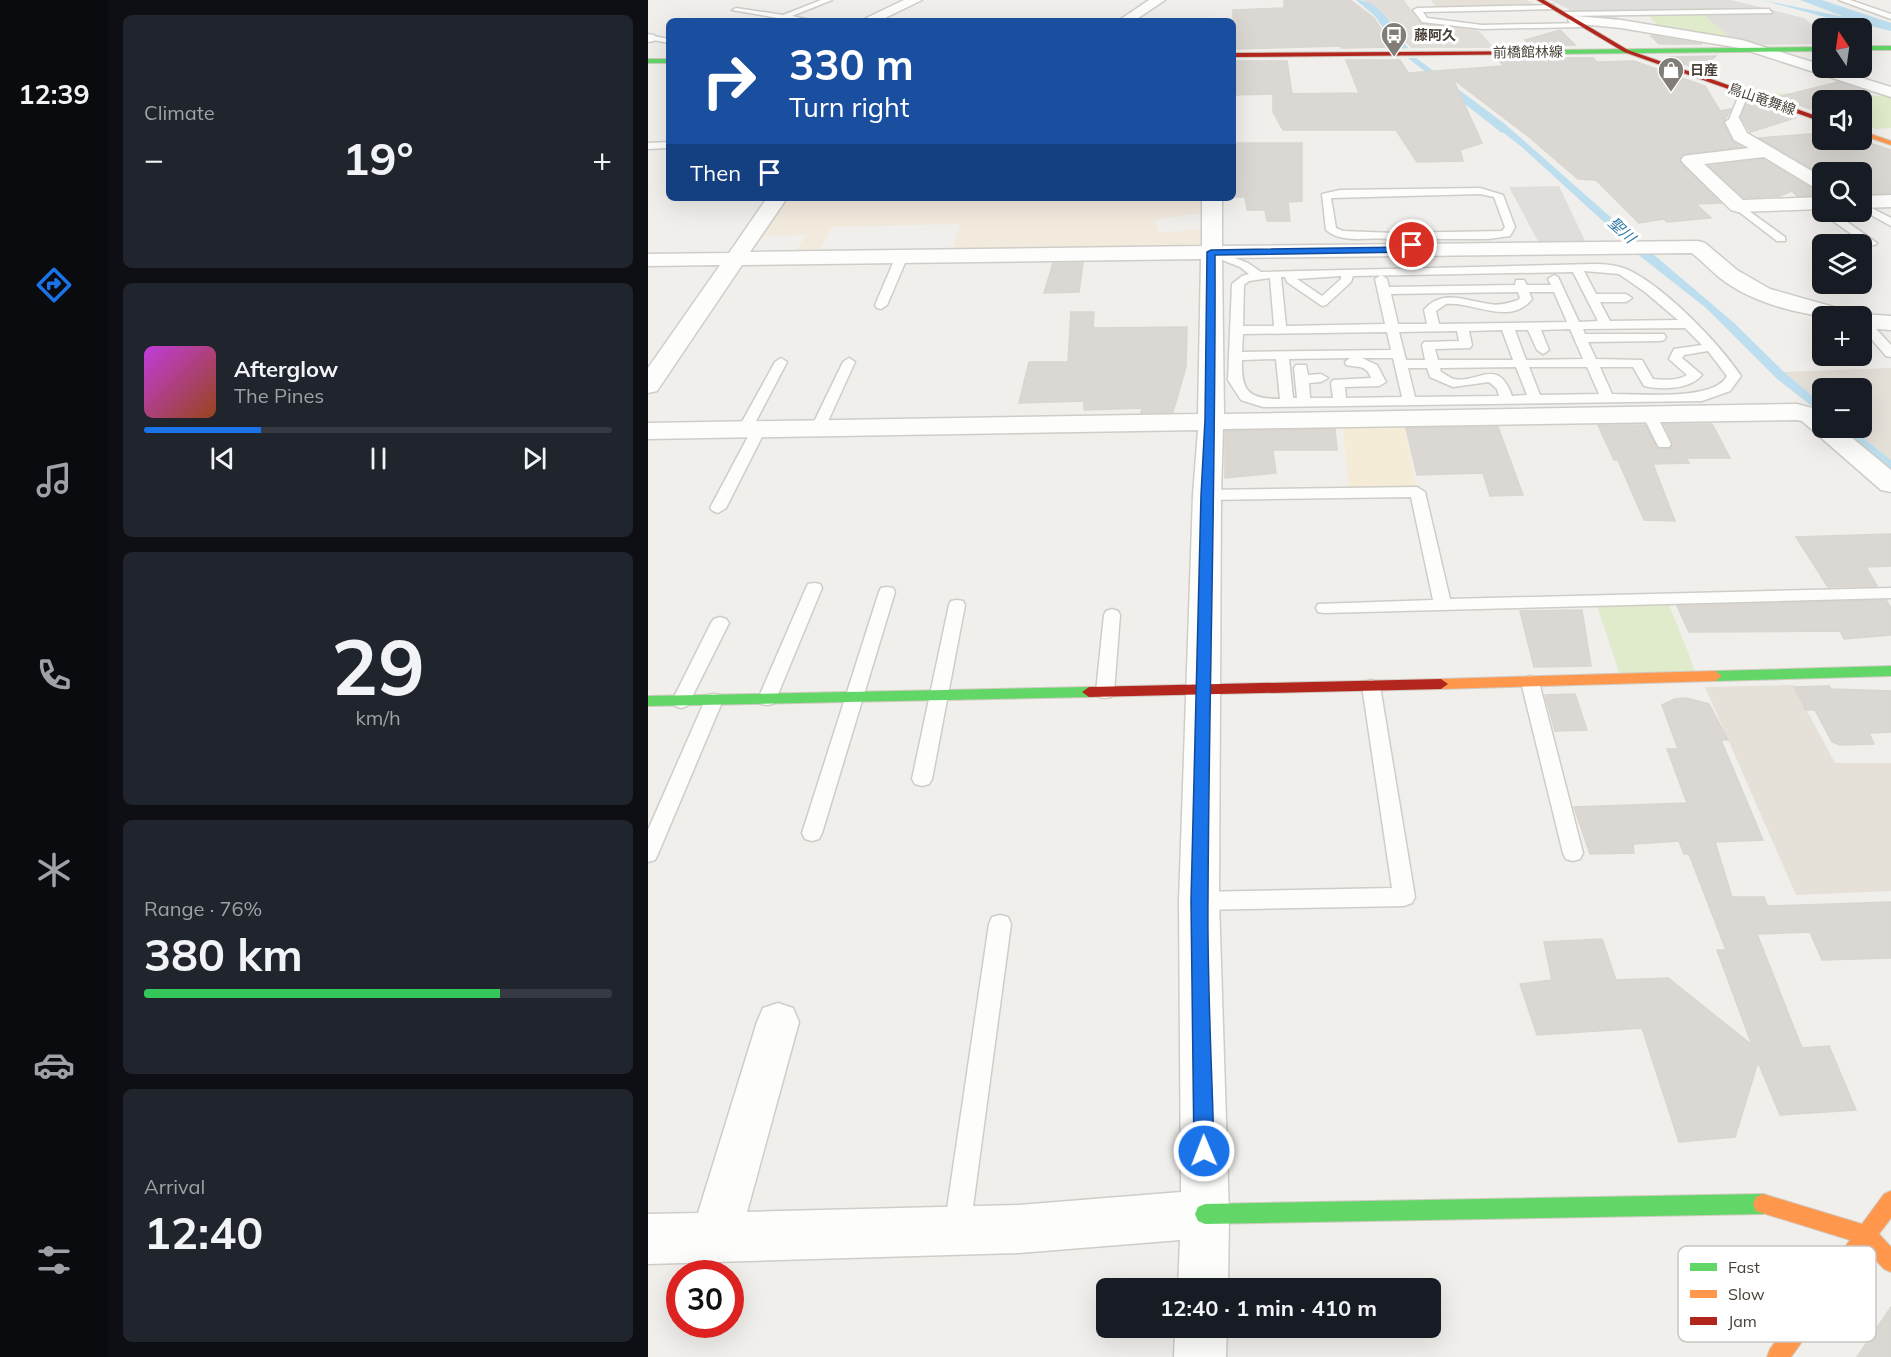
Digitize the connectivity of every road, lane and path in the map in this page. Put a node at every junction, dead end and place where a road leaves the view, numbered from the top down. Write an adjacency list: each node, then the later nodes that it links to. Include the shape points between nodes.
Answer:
1 (828, 0): 9 (lane)
2 (915, 0): 13 (street)
3 (1143, 0): 4 (street)
4 (1157, 0): 14 (street)
5 (1539, 0): 10 (main road, 鳥山竜舞線)
6 (1843, 0): 11 (lane)
7 (736, 10): 9 (lane)
8 (1768, 11): 10 (lane)
9 (784, 17): 12 (lane)
10 (1569, 17): 10 (lane, via 1482,27 1425,20 1417,10); 19 (street); 21 (main road, 鳥山竜舞線)
11 (1891, 17)
12 (790, 18)
13 (874, 18)
14 (1130, 18)
15 (648, 38): 16 (lane)
16 (666, 41)
17 (1872, 48): 18 (main road)
18 (1891, 48)
19 (1763, 49): 20 (main road, 前橋館林線); 21 (main road, 前橋館林線); 26 (street)
20 (1812, 49)
21 (1626, 51): 22 (main road, 前橋館林線); 28 (main road, 鳥山竜舞線)
22 (1236, 55)
23 (648, 61): 24 (main road)
24 (666, 61)
25 (1891, 85): 26 (street)
26 (1873, 86): 27 (street)
27 (1891, 92)
28 (1752, 96): 29 (main road, 鳥山竜舞線); 30 (lane, via 1741,100)
29 (1812, 117)
30 (1733, 122): 35 (street, via 1740,136)
31 (1872, 136): 32 (main road)
32 (1891, 143)
33 (666, 145): 34 (lane)
34 (648, 146)
35 (1764, 152): 36 (street); 40 (street, via 1690,160)
36 (1812, 179)
37 (1784, 183): 38 (street)
38 (1812, 183)
39 (1739, 187): 40 (street)
40 (1717, 188): 45 (street)
41 (775, 201): 57 (street)
42 (1212, 201): 55 (street)
43 (1891, 201): 44 (street)
44 (1872, 203)
45 (1738, 206): 46 (street); 52 (lane)
46 (1812, 207)
47 (1872, 211): 49 (lane)
48 (1842, 222): 50 (lane)
49 (1891, 223)
50 (1859, 234)
51 (1393, 236): 51 (lane, via 1344,235 1331,230 1326,196 1490,192 1498,195 1510,227 1501,235); 54 (lane, via 1410,243)
52 (1780, 239)
53 (1476, 248): 54 (street); 62 (lane); 74 (street, via 1698,247 1729,275 1762,294)
54 (1411, 249): 55 (street)
55 (1211, 252): 56 (street); 67 (lane, via 1244,265); 113 (street)
56 (902, 256): 57 (street); 73 (lane)
57 (736, 259): 58 (street); 103 (street)
58 (648, 260)
59 (1577, 268): 60 (lane); 71 (lane); 77 (lane, via 1611,269 1638,279)
60 (1550, 269): 61 (lane); 68 (lane)
61 (1515, 270): 62 (lane); 69 (lane)
62 (1484, 271): 64 (lane)
63 (1347, 272): 64 (lane); 66 (lane); 66 (lane, via 1347,280 1322,302 1291,280)
64 (1380, 272): 70 (lane)
65 (1275, 274): 66 (lane); 67 (lane); 90 (lane, via 1272,290)
66 (1291, 274)
67 (1257, 275): 85 (lane, via 1238,284)
68 (1558, 288): 69 (lane); 78 (lane)
69 (1523, 289): 70 (lane); 82 (lane, via 1526,299 1513,306 1489,308 1461,300 1438,303 1430,310)
70 (1384, 291): 84 (lane)
71 (1592, 298): 72 (lane); 79 (lane)
72 (1626, 298)
73 (882, 305)
74 (1812, 308)
75 (1872, 322): 76 (street)
76 (1891, 323)
77 (1686, 324): 79 (lane); 87 (lane)
78 (1575, 325): 79 (lane); 81 (lane); 88 (lane)
79 (1606, 325)
80 (1507, 326): 81 (lane); 83 (lane); 100 (lane)
81 (1533, 326): 89 (lane, via 1542,346)
82 (1434, 327): 83 (lane); 84 (lane)
83 (1462, 327): 101 (lane, via 1466,345 1428,345)
84 (1391, 328): 90 (lane, via 1321,328 1322,335 1311,345 1297,329); 97 (lane)
85 (1238, 330): 90 (lane); 93 (lane)
86 (1872, 332): 95 (lane)
87 (1699, 336): 88 (lane); 91 (lane)
88 (1581, 338): 96 (lane)
89 (1557, 341)
90 (1278, 343): 92 (lane); 93 (lane); 109 (lane)
91 (1711, 346): 96 (lane, via 1675,356 1679,364 1695,375 1687,382 1649,383 1637,363); 104 (lane, via 1734,376 1724,391 1702,397)
92 (1305, 351): 97 (lane); 108 (lane, via 1311,362 1325,367 1364,362 1374,368 1378,382 1338,383)
93 (1236, 352): 109 (lane, via 1235,380 1246,397 1263,403)
94 (1622, 352): 96 (lane)
95 (1891, 353)
96 (1590, 358): 100 (lane); 104 (lane)
97 (1398, 359): 101 (lane); 107 (lane)
98 (781, 362): 115 (lane)
99 (849, 362): 114 (lane)
100 (1521, 363): 101 (lane); 106 (lane)
101 (1433, 364): 105 (lane, via 1435,374 1453,383 1492,378 1503,387)
102 (1321, 378): 110 (lane, via 1302,373)
103 (648, 386)
104 (1607, 398): 106 (lane)
105 (1507, 399): 106 (lane); 107 (lane)
106 (1535, 399)
107 (1409, 400): 108 (lane)
108 (1340, 401): 110 (lane)
109 (1287, 402): 110 (lane)
110 (1304, 402)
111 (1649, 414): 112 (street, via 1797,412); 113 (street); 118 (lane)
112 (1812, 416)
113 (1211, 420): 114 (street); 120 (street)
114 (818, 428): 115 (street)
115 (752, 429): 116 (street); 121 (lane)
116 (648, 431)
117 (1838, 438): 119 (street)
118 (1664, 444)
119 (1891, 484)
120 (1207, 495): 126 (lane, via 1418,492); 133 (street)
121 (718, 508)
122 (814, 588): 137 (lane)
123 (887, 592): 136 (lane)
124 (1891, 593): 126 (lane)
125 (957, 605): 135 (lane)
126 (1443, 605): 127 (lane)
127 (1324, 608)
128 (1112, 615): 134 (lane)
129 (720, 623): 138 (lane)
130 (1891, 671): 131 (main road)
131 (1530, 682): 132 (main road); 143 (lane)
132 (1371, 686): 133 (main road); 145 (lane, via 1404,897)
133 (1204, 690): 134 (main road); 145 (street)
134 (1105, 692): 135 (main road)
135 (938, 695): 136 (main road); 141 (lane)
136 (855, 697): 137 (main road); 142 (lane)
137 (767, 699): 139 (main road)
138 (681, 700): 139 (main road); 140 (main road)
139 (714, 700): 144 (lane)
140 (648, 701)
141 (922, 779)
142 (812, 833)
143 (1573, 853)
144 (648, 854)
145 (1199, 901): 149 (street)
146 (1000, 924): 150 (lane)
147 (778, 1022): 152 (street)
148 (1891, 1201): 151 (main road)
149 (1205, 1215): 150 (street); 151 (main road, via 1768,1204); 156 (street)
150 (957, 1230): 152 (street)
151 (1866, 1235): 154 (main road); 155 (main road)
152 (715, 1237): 153 (street)
153 (648, 1239)
154 (1858, 1246)
155 (1891, 1262)
156 (1203, 1278)
157 (1201, 1338): 159 (street)
158 (1789, 1342): 160 (main road)
159 (1200, 1357)
160 (1778, 1357)

